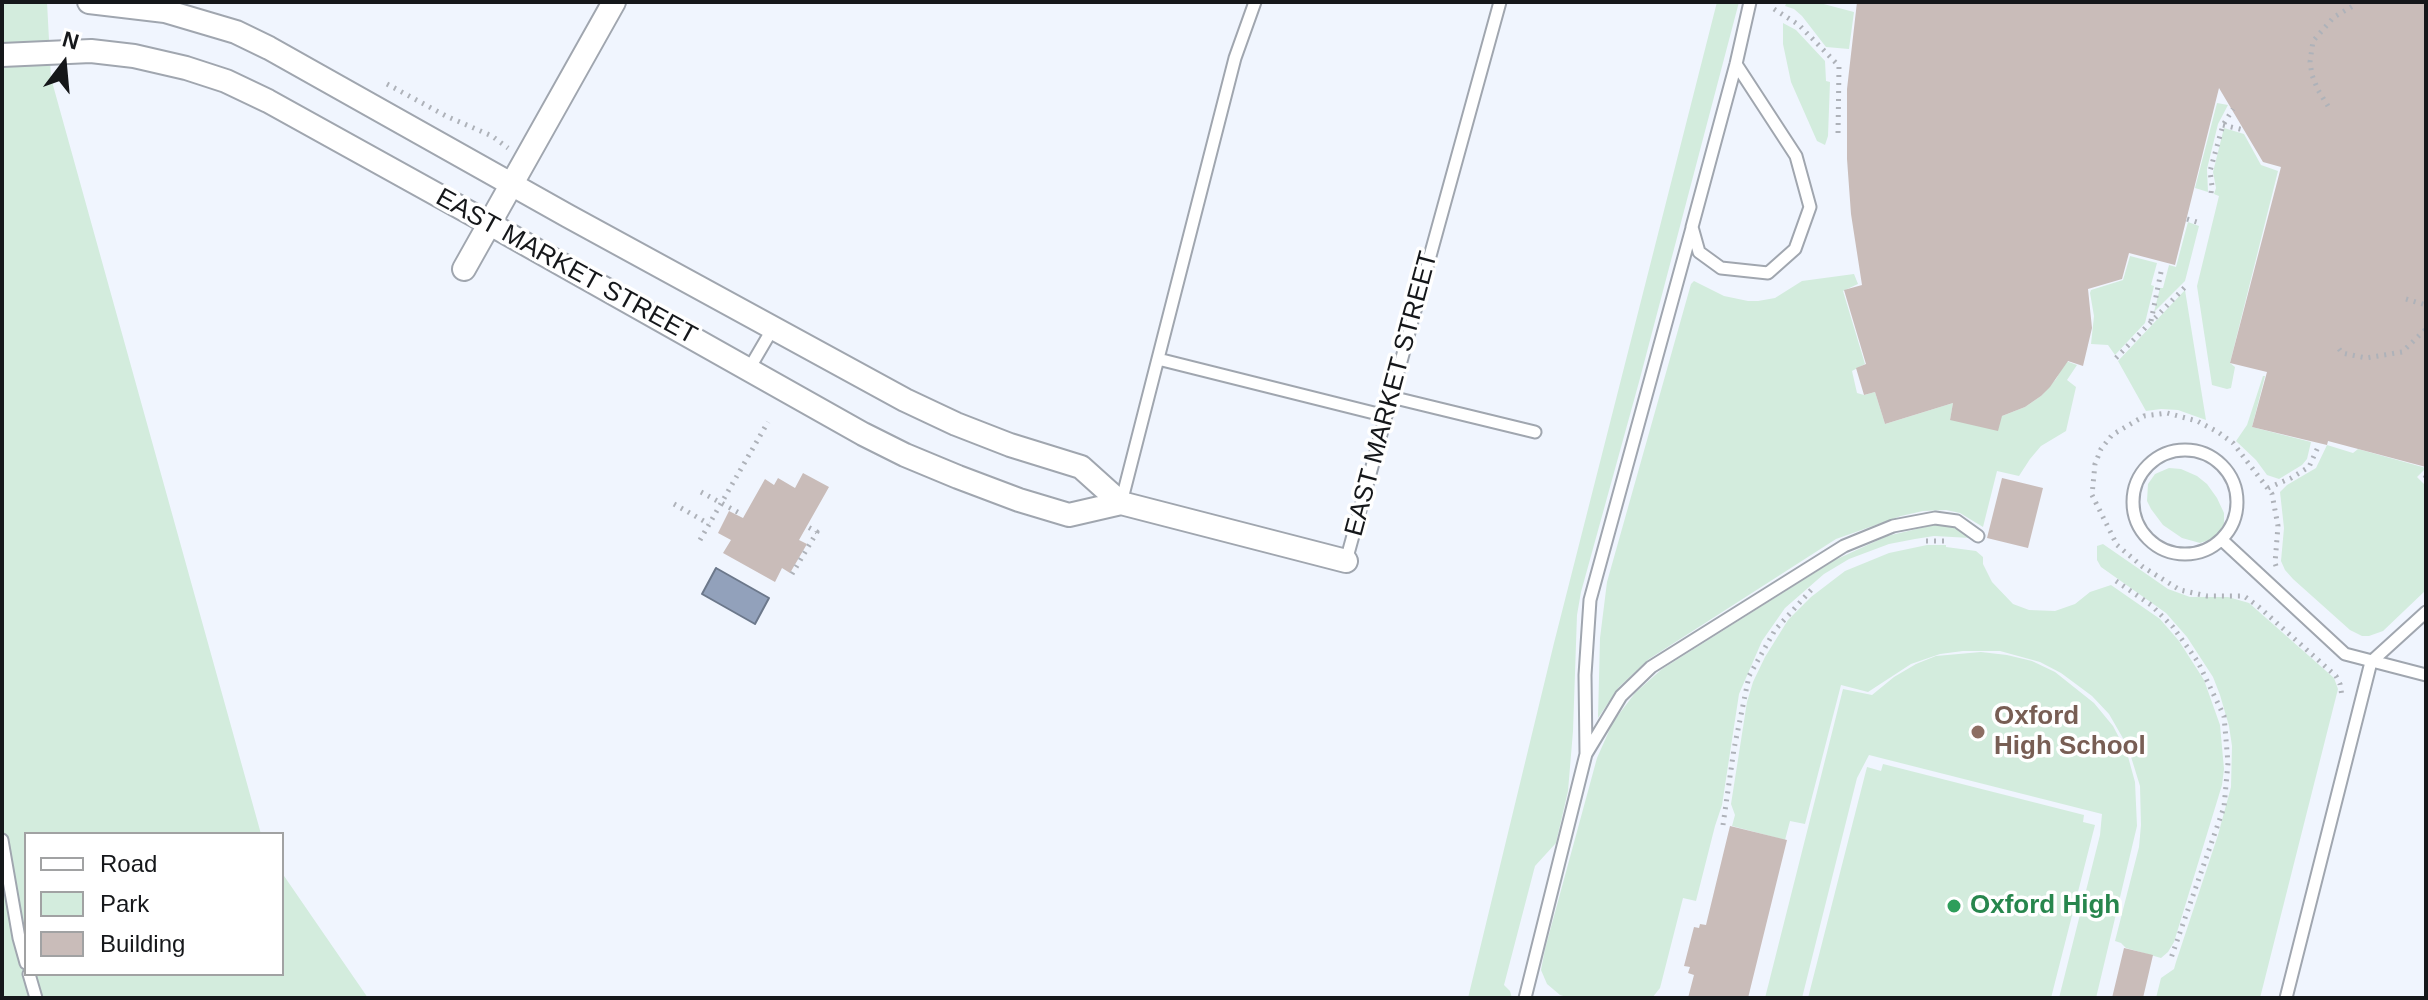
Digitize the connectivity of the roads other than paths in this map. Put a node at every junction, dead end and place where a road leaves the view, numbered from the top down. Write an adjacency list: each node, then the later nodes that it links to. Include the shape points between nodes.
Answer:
1 (89, 2): 8 (street, EAST MARKET STREET, via 165,11 236,32)
2 (614, 2): 8 (street)
3 (1255, 2): 13 (lane, via 1235,58)
4 (1500, 2): 15 (lane, EAST MARKET STREET)
5 (1750, 2): 7 (lane)
6 (2, 55): 9 (street, EAST MARKET STREET, via 91,51 134,56 226,81)
7 (1736, 64): 10 (lane); 10 (lane, via 1796,156 1810,207 1795,249 1768,273 1721,268 1699,252)
8 (512, 184): 9 (street); 12 (street, EAST MARKET STREET)
9 (490, 224): 11 (street); 14 (street, EAST MARKET STREET)
10 (1692, 227): 25 (lane, via 1590,600)
11 (464, 269)
12 (773, 328): 14 (lane); 18 (street, EAST MARKET STREET, via 956,424 1081,467)
13 (1158, 359): 16 (lane); 18 (lane)
14 (749, 369): 18 (street, EAST MARKET STREET, via 905,455 1019,500 1069,515)
15 (1391, 397): 16 (lane, EAST MARKET STREET); 17 (lane)
16 (1386, 416): 21 (lane, EAST MARKET STREET)
17 (1535, 432)
18 (1121, 503): 21 (street, EAST MARKET STREET)
19 (1978, 536): 25 (lane, via 1957,521 1935,518 1893,526 1844,546 1651,667 1621,696)
20 (2222, 540): 20 (lane, via 2232,526 2237,493 2221,464 2207,454 2182,450 2158,457 2145,468 2133,501 2144,533 2173,553 2190,554); 23 (lane, via 2345,654)
21 (1346, 561)
22 (2426, 612): 23 (lane)
23 (2371, 662): 24 (lane); 31 (lane)
24 (2426, 675)
25 (1586, 754): 29 (lane)
26 (2, 840): 27 (lane)
27 (24, 956)
28 (30, 976): 30 (lane)
29 (1528, 997)
30 (36, 998)
31 (2286, 998)

